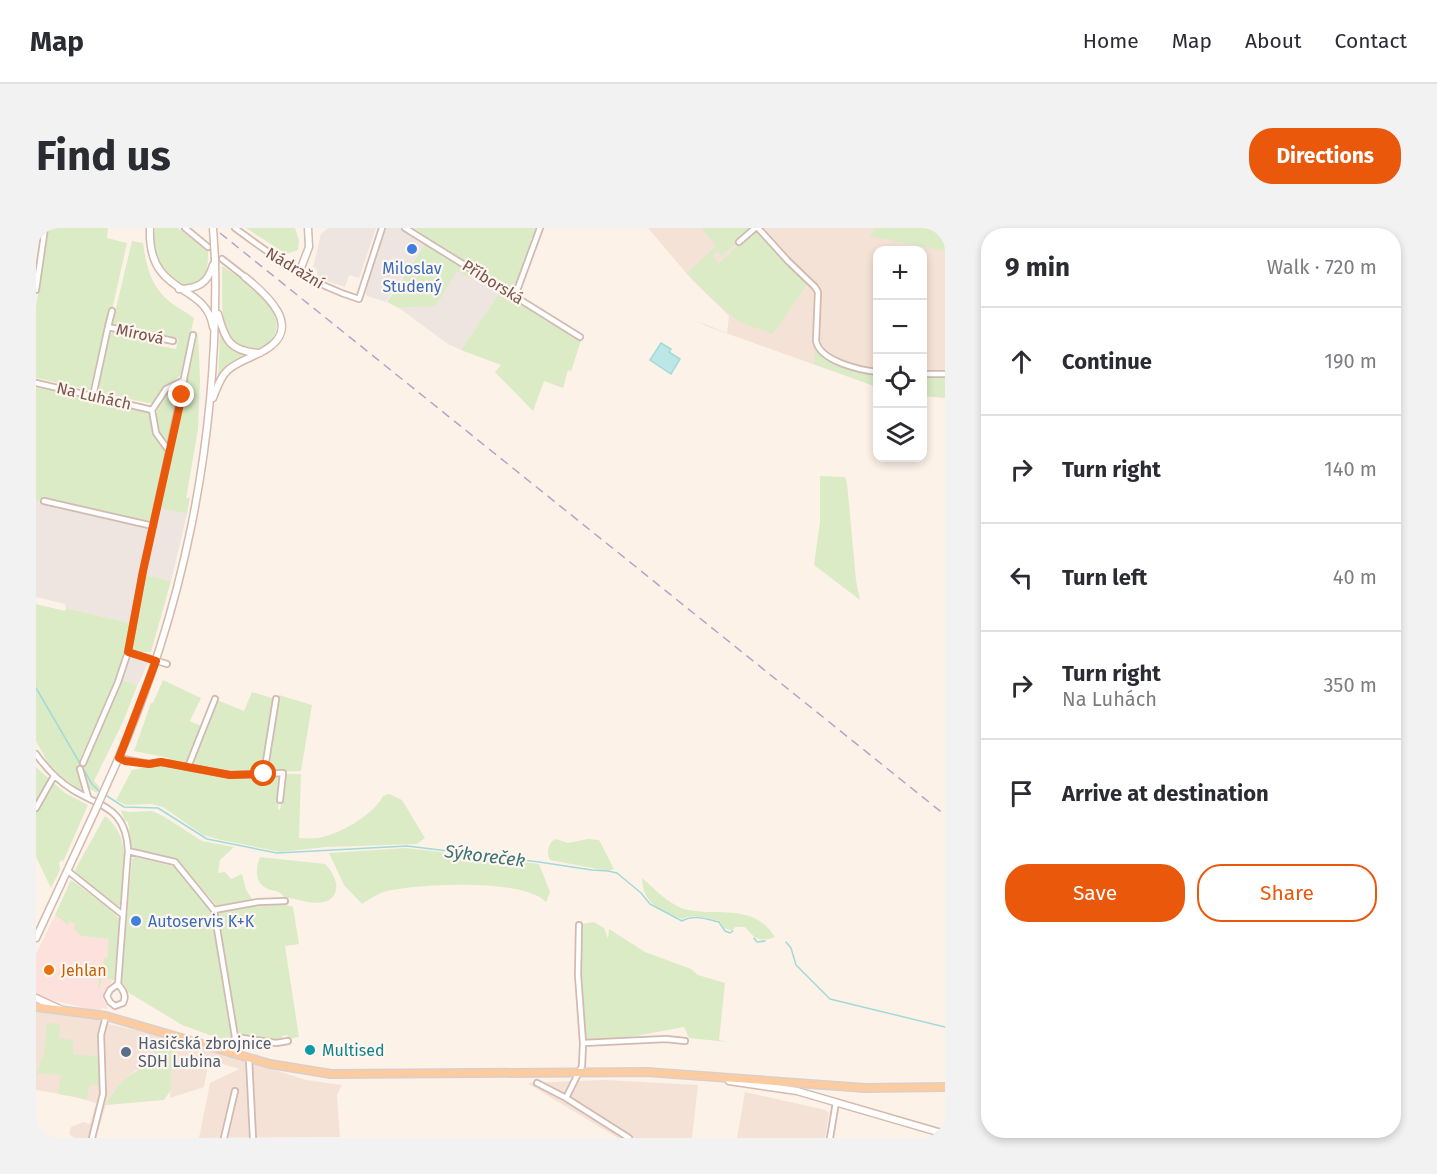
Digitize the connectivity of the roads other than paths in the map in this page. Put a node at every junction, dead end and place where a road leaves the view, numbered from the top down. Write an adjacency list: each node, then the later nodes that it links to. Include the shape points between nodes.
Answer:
1 (45, 228): 17 (street)
2 (150, 228): 16 (main road, via 155,262 165,278)
3 (185, 228): 12 (street)
4 (213, 228): 13 (main road, bridge)
5 (235, 228): 14 (street, Nádražní)
6 (308, 228): 14 (main road, via 309,247)
7 (382, 228): 14 (street, Nádražní, via 359,299)
8 (405, 228): 18 (street, Příborská)
9 (540, 228): 18 (street)
10 (757, 228): 11 (street); 27 (street, via 818,292 818,348 828,358)
11 (739, 242)
12 (208, 247)
13 (219, 259): 15 (street); 16 (main road, via 203,284); 19 (main road)
14 (299, 273)
15 (245, 277): 26 (main road, via 268,296 281,319 278,338)
16 (179, 289): 25 (main road, via 207,308)
17 (36, 290)
18 (515, 296): 23 (street, Příborská)
19 (216, 305): 25 (main road); 26 (main road, via 229,342 241,351)
20 (112, 311): 21 (street, Mírová)
21 (108, 327): 24 (street, Mírová); 32 (street, Mírová)
22 (193, 335): 30 (street)
23 (580, 337)
24 (173, 341)
25 (215, 342): 34 (main road)
26 (261, 353): 34 (main road, via 225,373)
27 (873, 371)
28 (927, 374): 29 (street)
29 (945, 374)
30 (184, 380): 33 (street, Na Luhách, via 166,389); 35 (street)
31 (36, 383): 32 (street, Na Luhách)
32 (93, 396): 33 (street, Na Luhách)
33 (152, 410): 35 (street, Na Luhách, via 156,433)
34 (210, 410): 39 (main road, via 192,524)
35 (169, 451): 37 (street)
36 (44, 501): 37 (street)
37 (153, 526): 38 (street)
38 (128, 652): 39 (street); 45 (street)
39 (156, 661): 40 (street); 44 (main road)
40 (167, 664)
41 (215, 699): 46 (street)
42 (276, 699): 48 (street)
43 (36, 754): 49 (street)
44 (119, 758): 46 (street); 54 (main road, bridge)
45 (82, 763)
46 (188, 767): 48 (street, via 230,775)
47 (80, 769): 50 (street)
48 (264, 774): 51 (street, via 283,773)
49 (54, 776): 50 (street); 52 (street)
50 (88, 797): 53 (street, via 118,819)
51 (280, 800)
52 (36, 808)
53 (129, 851): 56 (street, via 175,862); 57 (street)
54 (68, 871): 57 (street); 59 (main road)
55 (285, 901): 56 (street)
56 (214, 910): 65 (street)
57 (123, 915): 60 (street)
58 (579, 926): 68 (street)
59 (36, 938)
60 (118, 984): 60 (street, via 107,996 116,1006 124,999)
61 (36, 998): 63 (main road)
62 (36, 1007): 63 (main road)
63 (60, 1009): 64 (main road)
64 (106, 1016): 69 (main road); 79 (street, via 101,1035 103,1094)
65 (235, 1037): 66 (street); 69 (street)
66 (288, 1041)
67 (685, 1041): 68 (street)
68 (583, 1042): 71 (street)
69 (232, 1054): 70 (main road)
70 (249, 1059): 71 (main road, via 331,1074); 81 (street)
71 (579, 1071): 72 (main road); 76 (street)
72 (678, 1074): 74 (main road, via 865,1088); 77 (main road, via 797,1091)
73 (537, 1083): 76 (street)
74 (945, 1087)
75 (235, 1091): 80 (street)
76 (566, 1098): 82 (street)
77 (836, 1102): 78 (main road); 83 (street)
78 (945, 1134)
79 (92, 1138)
80 (224, 1138)
81 (253, 1138)
82 (629, 1138)
83 (830, 1138)

